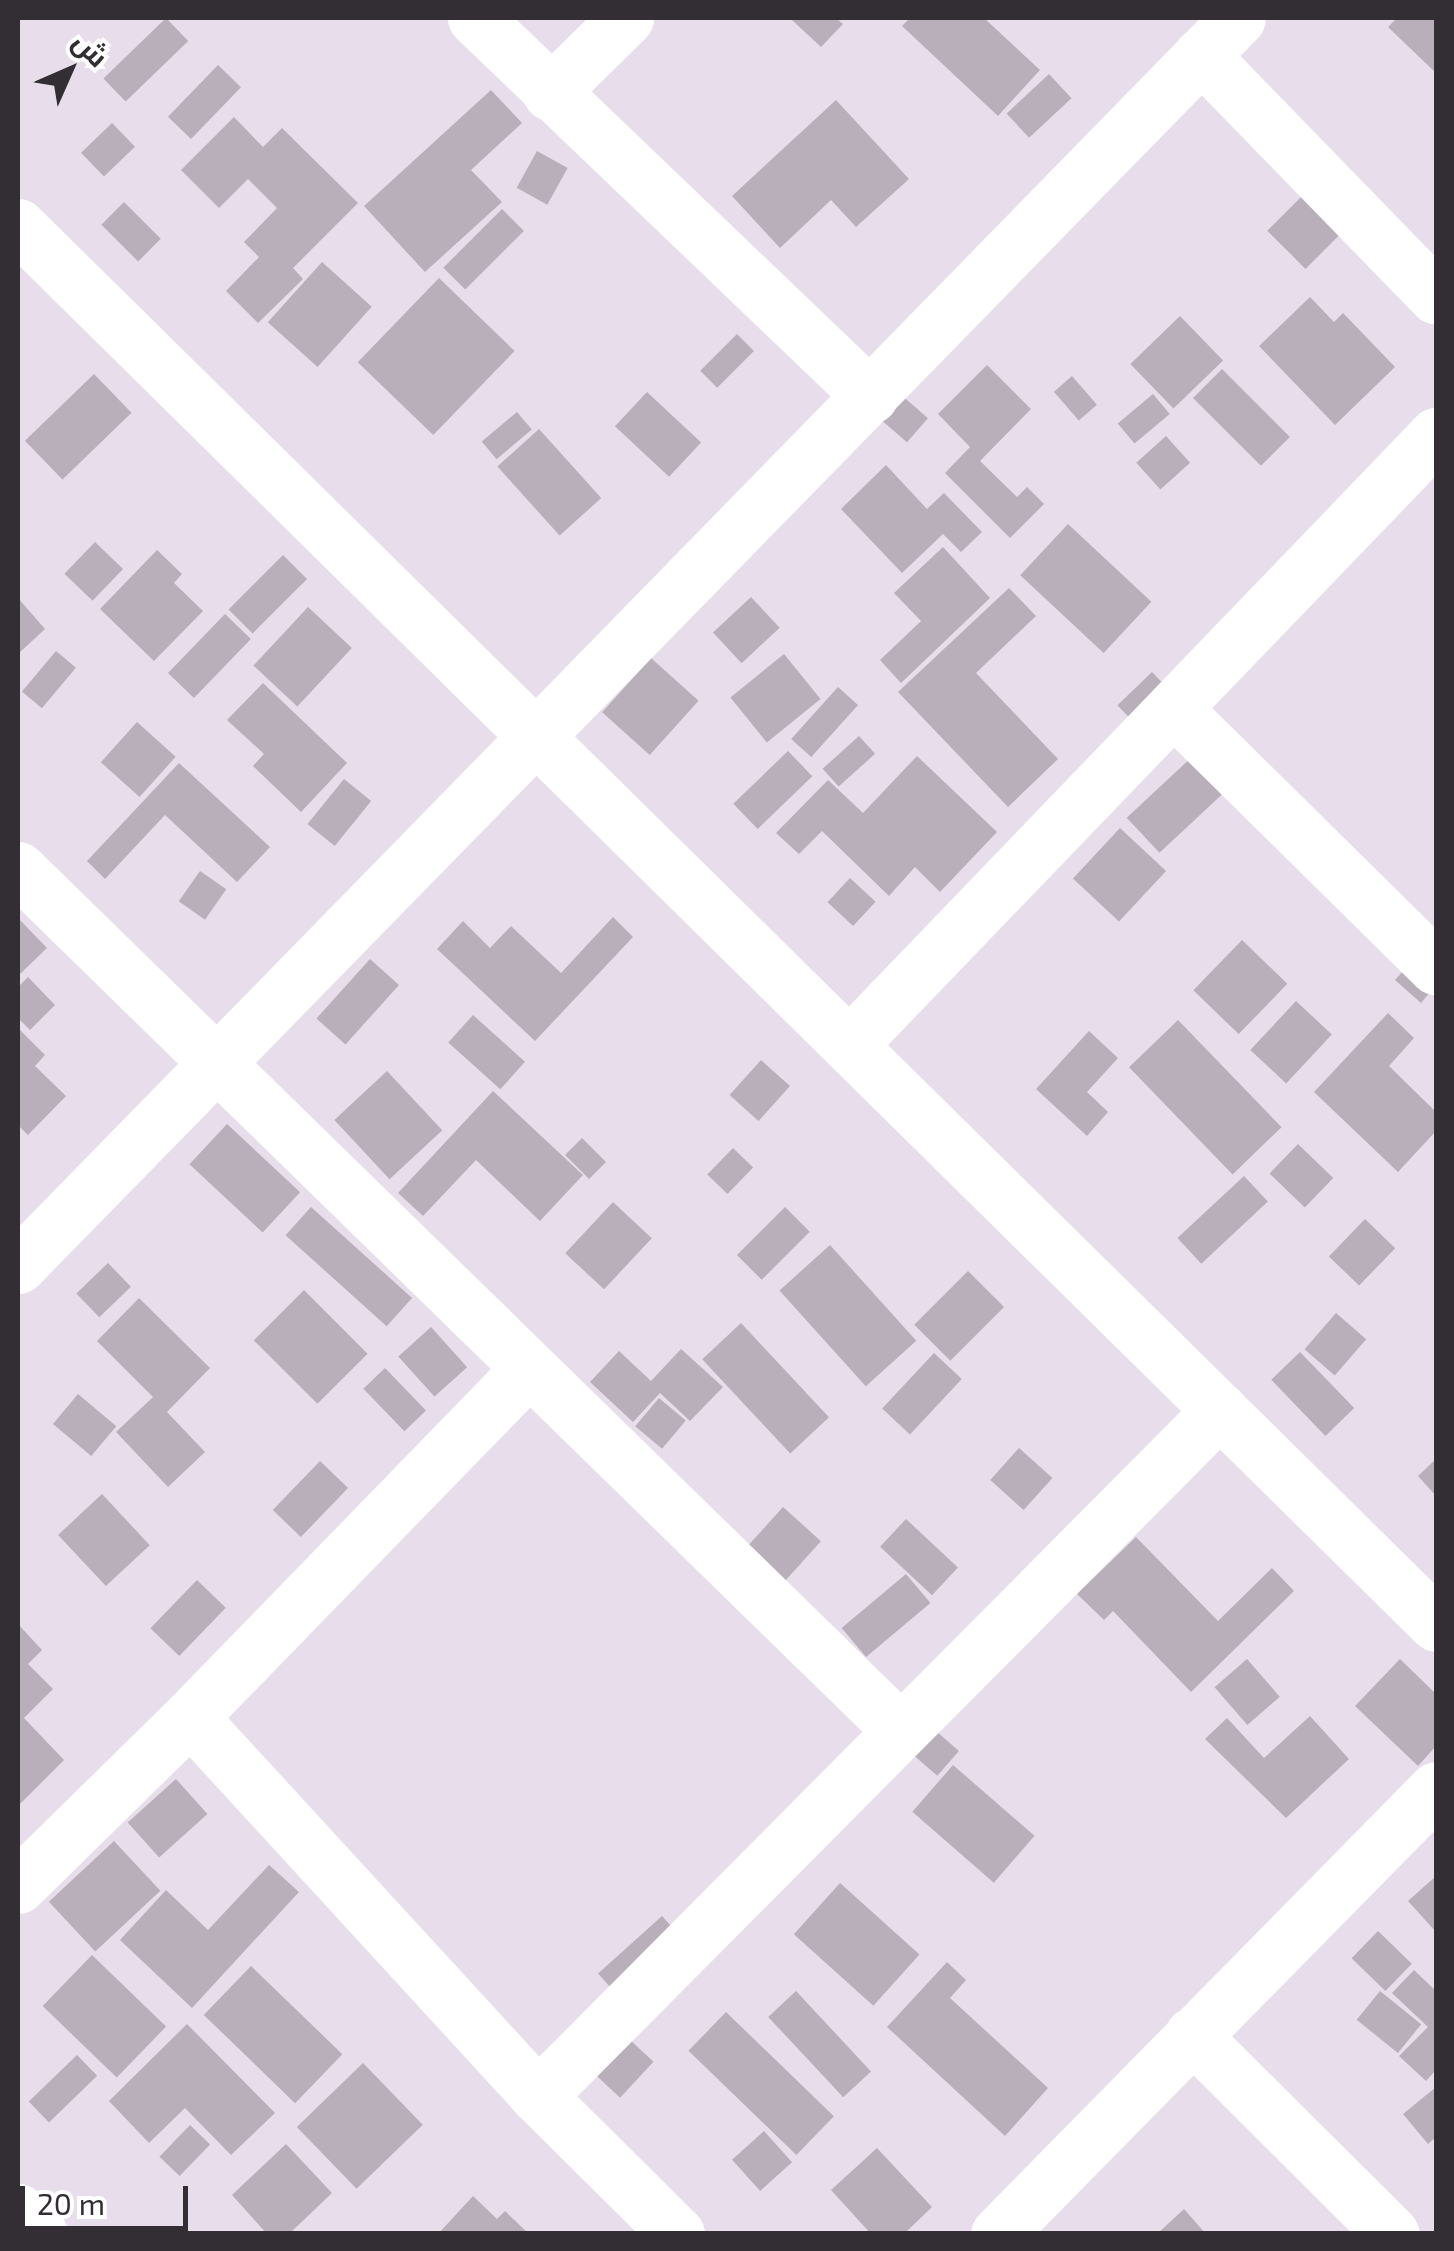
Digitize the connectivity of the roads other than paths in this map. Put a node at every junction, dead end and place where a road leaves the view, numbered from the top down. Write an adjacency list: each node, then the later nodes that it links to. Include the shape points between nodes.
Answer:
1 (475, 18): 5 (street)
2 (626, 18): 5 (street)
3 (1238, 18): 4 (street)
4 (1201, 55): 7 (street); 8 (street)
5 (550, 93): 8 (street)
6 (18, 226): 11 (street)
7 (1436, 297)
8 (870, 396): 11 (street)
9 (1436, 435): 10 (street)
10 (1174, 709): 13 (street); 14 (street)
11 (534, 738): 14 (street); 15 (street)
12 (18, 869): 15 (street)
13 (1436, 968)
14 (849, 1045): 18 (street)
15 (217, 1064): 16 (street); 17 (street)
16 (18, 1266)
17 (528, 1370): 20 (street); 21 (street)
18 (1220, 1410): 19 (street); 21 (street)
19 (1436, 1624)
20 (190, 1717): 23 (street); 25 (street)
21 (899, 1729): 25 (street)
22 (1436, 1789): 24 (street)
23 (18, 1886)
24 (1192, 2036): 29 (street); 30 (street)
25 (538, 2096): 28 (street)
26 (18, 2211): 27 (street)
27 (40, 2234)
28 (677, 2234)
29 (998, 2234)
30 (1392, 2234)

